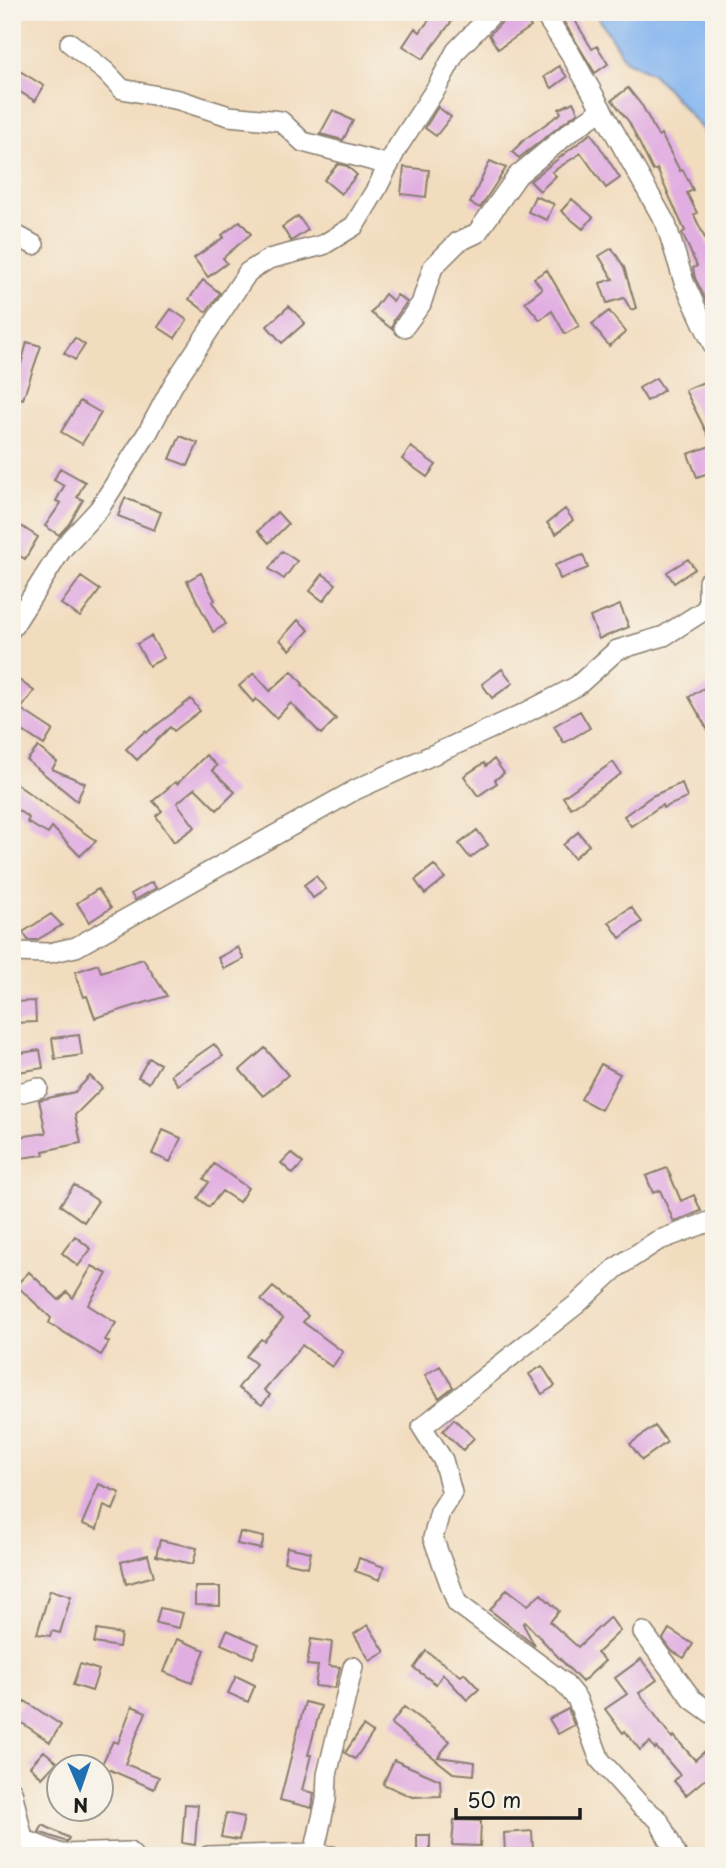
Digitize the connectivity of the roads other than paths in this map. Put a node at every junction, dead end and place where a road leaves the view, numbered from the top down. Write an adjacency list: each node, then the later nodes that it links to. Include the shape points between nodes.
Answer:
1 (494, 12): 5 (street, via 456,51)
2 (543, 12): 4 (street)
3 (70, 43): 5 (street, via 122,89 229,116 281,121 303,142)
4 (602, 110): 8 (street, via 517,175 477,233 458,242 433,267 421,304); 9 (street, via 666,224 684,282)
5 (388, 165): 11 (street, via 355,226 323,245 269,259 248,272 174,383 99,509 62,549)
6 (12, 233): 7 (street)
7 (34, 245)
8 (404, 327)
9 (714, 348)
10 (714, 578): 12 (street, via 708,582 708,608 664,636 617,650 577,686 355,790 76,947 49,953)
11 (12, 628)
12 (12, 952)
13 (38, 1088): 14 (street)
14 (12, 1095)
15 (714, 1220): 23 (street, via 657,1241 616,1268 422,1427 443,1460 452,1493 440,1512 433,1538 457,1603 564,1682 577,1699 600,1760 658,1819)
16 (643, 1632): 18 (street, via 692,1699)
17 (353, 1667): 20 (street, via 327,1775)
18 (714, 1715)
19 (12, 1791): 21 (street, via 23,1839 61,1854)
20 (323, 1854): 22 (street)
21 (130, 1855)
22 (208, 1856)
23 (677, 1856)

